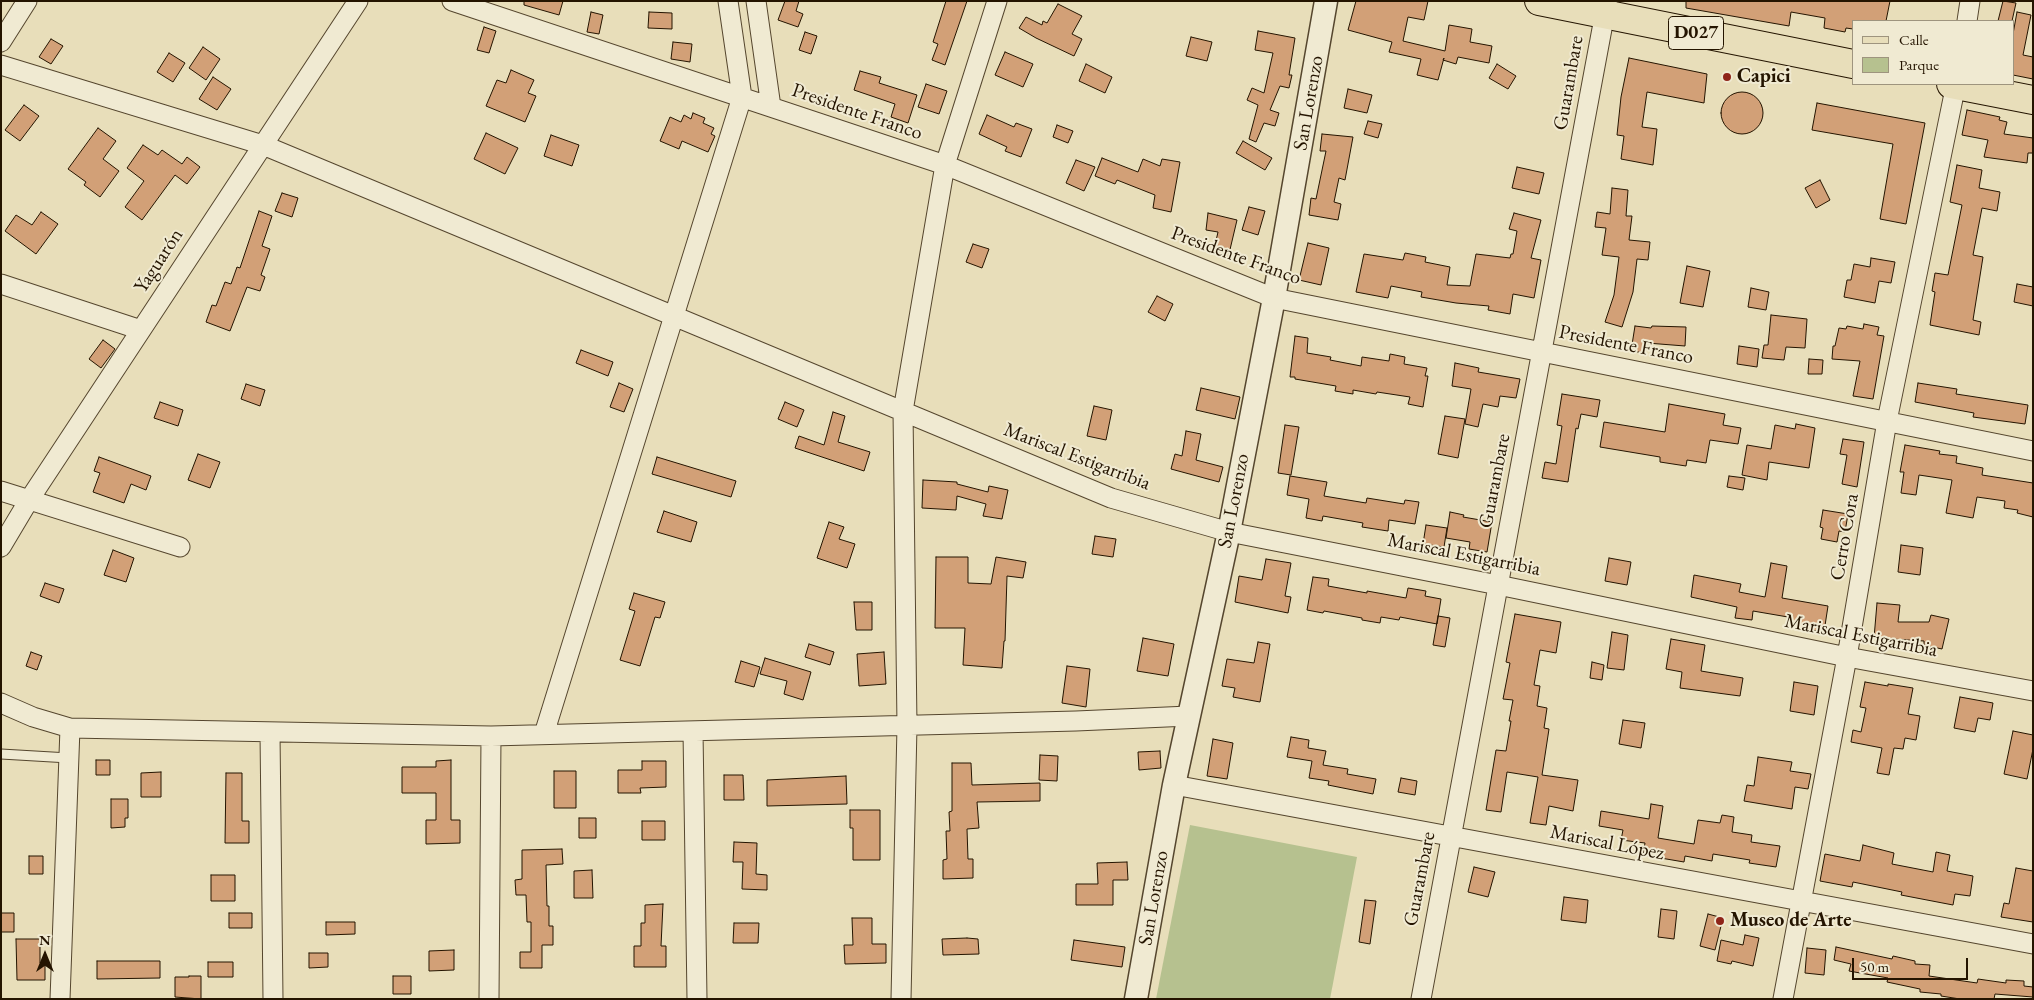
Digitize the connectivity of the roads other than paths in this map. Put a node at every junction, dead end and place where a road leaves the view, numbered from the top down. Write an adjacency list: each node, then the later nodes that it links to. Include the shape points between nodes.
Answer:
1 (26, 1): 12 (street)
2 (358, 1): 20 (street, Yaguarón)
3 (452, 1): 17 (street, Presidente Franco)
4 (728, 1): 17 (street)
5 (756, 1): 19 (street)
6 (997, 1): 21 (street)
7 (1326, 1): 23 (street, San Lorenzo)
8 (1539, 1): 10 (main road, D027)
9 (1970, 1): 11 (street)
10 (1606, 8): 13 (main road, D027); 26 (street, Guarambare)
11 (1967, 20)
12 (1, 42)
13 (1852, 64)
14 (1, 65): 20 (street, Mariscal Estigarribia)
15 (1954, 85): 28 (street, Cerro Cora)
16 (1959, 85): 18 (main road)
17 (742, 97): 19 (street, Presidente Franco); 24 (street)
18 (2033, 100)
19 (771, 107): 21 (street, Presidente Franco)
20 (263, 145): 24 (street, Mariscal Estigarribia); 25 (street, Yaguarón)
21 (945, 165): 23 (street, Presidente Franco); 27 (street)
22 (1, 284): 25 (street)
23 (1274, 298): 26 (street, Presidente Franco); 32 (street, San Lorenzo)
24 (674, 316): 27 (street, Mariscal Estigarribia); 44 (street)
25 (141, 330): 31 (street, Yaguarón)
26 (1542, 352): 28 (street, Presidente Franco); 35 (street, Guarambare)
27 (902, 411): 32 (street, Mariscal Estigarribia, via 1111,498); 40 (street)
28 (1887, 421): 29 (street, Presidente Franco); 36 (street, Cerro Cora)
29 (2033, 451)
30 (1, 490): 31 (street)
31 (29, 500): 33 (street, Yaguarón); 34 (street)
32 (1228, 532): 35 (street, Mariscal Estigarribia); 39 (street, San Lorenzo)
33 (1, 547)
34 (180, 547)
35 (1498, 585): 36 (street, Mariscal Estigarribia); 49 (street, Guarambare)
36 (1847, 657): 37 (street, Mariscal Estigarribia); 50 (street, Cerro Cora)
37 (2033, 692)
38 (1, 703): 41 (street)
39 (1189, 716): 40 (street); 48 (street, San Lorenzo)
40 (907, 726): 42 (street); 56 (street)
41 (70, 728): 43 (street); 47 (street)
42 (693, 731): 44 (street); 55 (street)
43 (270, 733): 45 (street); 53 (street)
44 (544, 734): 45 (street)
45 (491, 736): 54 (street)
46 (1, 754): 47 (lane)
47 (69, 758): 52 (street)
48 (1174, 786): 49 (street, Mariscal López); 57 (street, San Lorenzo)
49 (1451, 837): 50 (street, Mariscal López); 58 (street, Guarambare)
50 (1801, 902): 51 (street, Mariscal López); 59 (street, Cerro Cora)
51 (2033, 944)
52 (60, 999)
53 (273, 999)
54 (489, 999)
55 (697, 999)
56 (901, 999)
57 (1136, 999)
58 (1421, 999)
59 (1783, 999)

